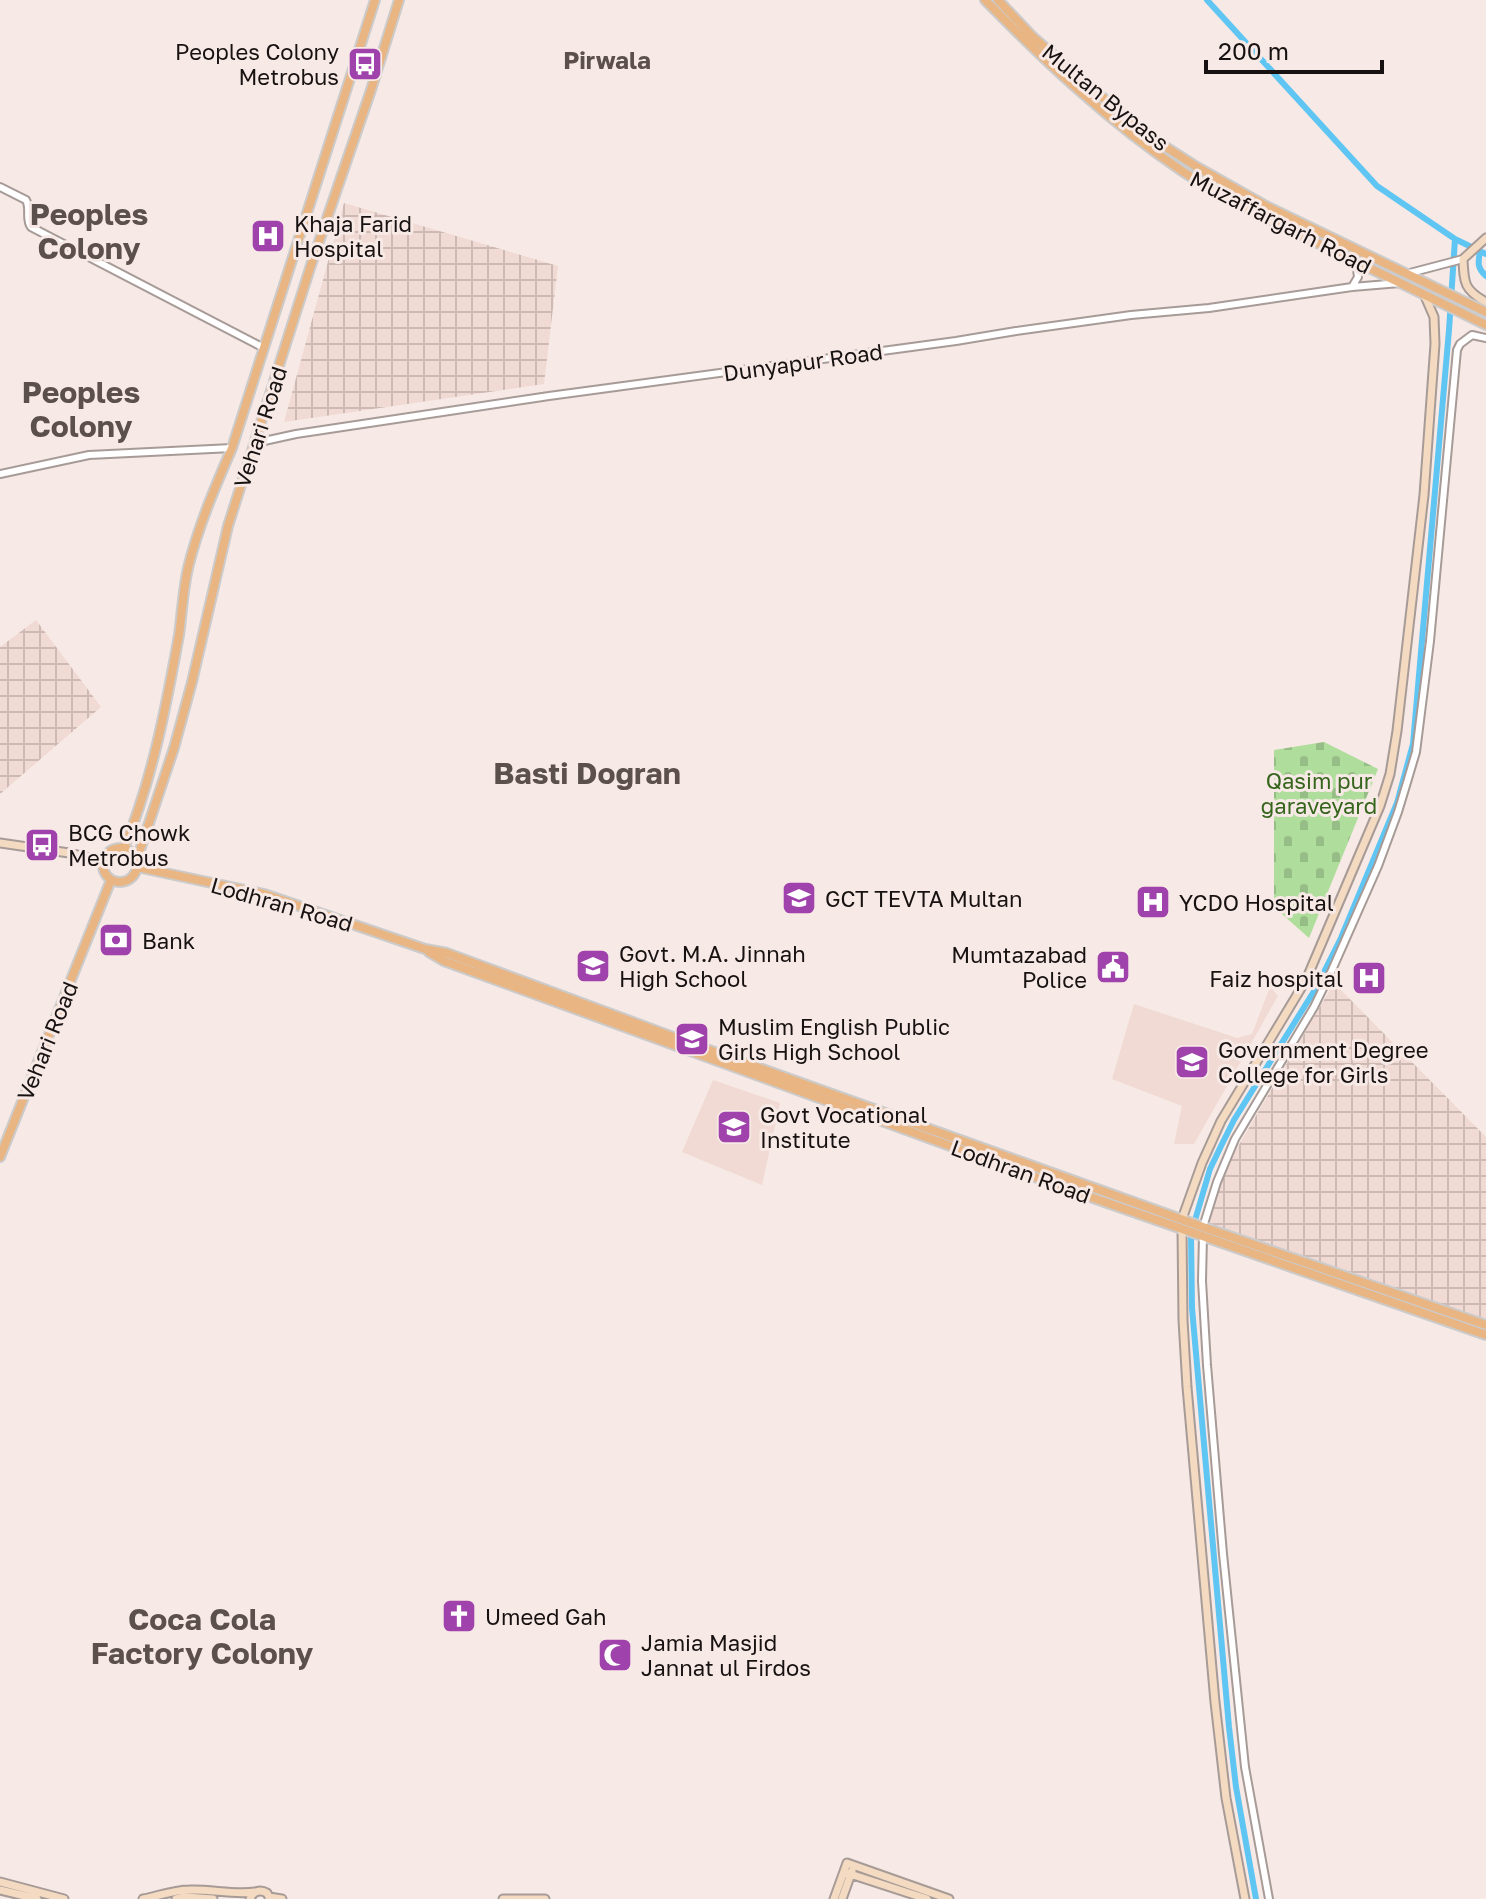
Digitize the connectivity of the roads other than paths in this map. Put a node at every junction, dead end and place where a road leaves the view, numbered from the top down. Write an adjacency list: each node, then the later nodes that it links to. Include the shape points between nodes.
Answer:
1 (375, 0): 19 (main road, Vehari Road)
2 (399, 0): 20 (main road, Vehari Road)
3 (985, 0): 7 (main road, Muzaffargarh Road, via 1122,126 1183,171)
4 (998, 0): 6 (main road, Multan Bypass, via 1033,37 1158,142)
5 (0, 187): 19 (street, via 26,200 31,227)
6 (1266, 206): 7 (main road); 11 (main road, Multan Bypass)
7 (1261, 215): 10 (main road, Muzaffargarh Road)
8 (1486, 238): 9 (main road)
9 (1462, 258): 11 (street); 15 (main road, via 1467,289)
10 (1356, 262): 12 (main road, Muzaffargarh Road); 13 (street, via 1358,277)
11 (1406, 274): 16 (main road, Multan Bypass)
12 (1400, 283): 13 (street, Dunyapur Road); 14 (main road, Muzaffargarh Road)
13 (1352, 287): 20 (street, Dunyapur Road, via 549,396)
14 (1424, 294): 17 (main road, Muzaffargarh Road); 29 (main road, via 1434,317 1435,344 1424,495 1390,774 1316,958 1221,1121)
15 (1486, 302)
16 (1486, 312)
17 (1486, 325)
18 (1486, 338): 30 (street, via 1472,335 1457,350 1425,687 1416,752 1398,812 1314,1007 1235,1139)
19 (264, 348): 21 (main road, Vehari Road)
20 (255, 443): 26 (main road, Vehari Road, via 228,526 174,748)
21 (232, 448): 22 (street, via 89,455); 24 (main road, Vehari Road, via 188,570 163,715)
22 (0, 474)
23 (0, 843): 25 (main road)
24 (124, 848): 25 (main road, via 111,851); 26 (main road)
25 (103, 861): 27 (main road)
26 (137, 863): 27 (main road, via 128,881); 29 (main road, Lodhran Road, via 264,894 447,953)
27 (111, 880): 28 (main road, Vehari Road)
28 (0, 1157)
29 (1184, 1225): 30 (main road, Lodhran Road); 50 (main road, via 1187,1387 1215,1702)
30 (1203, 1232): 31 (main road, Lodhran Road); 32 (main road, Lodhran Road); 51 (street, via 1207,1365 1223,1554 1245,1767)
31 (1486, 1325)
32 (1486, 1335)
33 (848, 1873): 46 (main road); 47 (main road); 48 (main road); 49 (main road, via 855,1865)
34 (0, 1882): 39 (main road)
35 (0, 1890): 38 (main road)
36 (253, 1896): 37 (main road, via 263,1891); 40 (main road, via 186,1890)
37 (270, 1898): 43 (main road)
38 (37, 1899)
39 (64, 1899)
40 (143, 1899)
41 (176, 1899): 42 (main road)
42 (213, 1899)
43 (282, 1899)
44 (503, 1899): 45 (main road)
45 (545, 1899)
46 (834, 1899)
47 (842, 1899)
48 (927, 1899)
49 (949, 1899)
50 (1245, 1899)
51 (1269, 1899)

